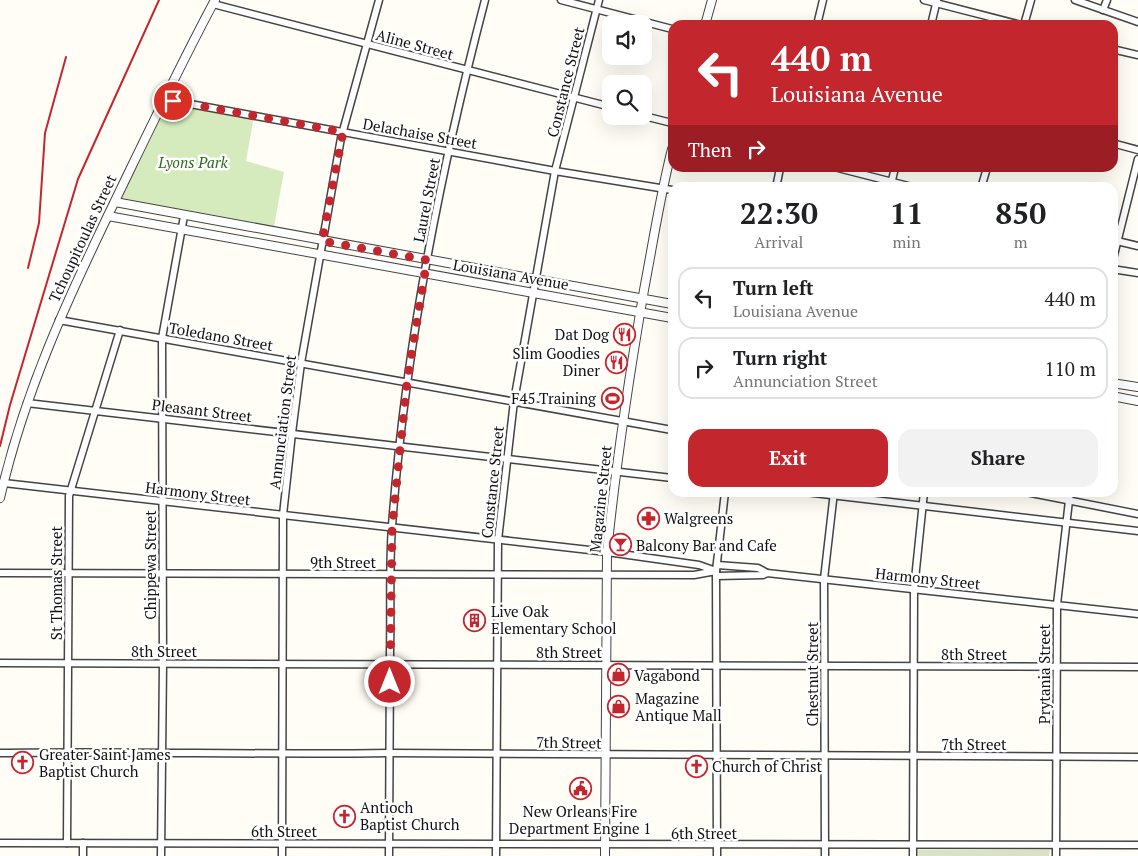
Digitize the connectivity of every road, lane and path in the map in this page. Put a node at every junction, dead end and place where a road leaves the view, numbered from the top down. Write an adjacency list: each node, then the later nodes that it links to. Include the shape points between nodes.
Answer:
1 (379, 0): 22 (street, Annunciation Street)
2 (485, 0): 25 (street, Laurel Street)
3 (561, 0): 13 (street)
4 (599, 0): 13 (street, Constance Street)
5 (712, 0): 15 (street)
6 (823, 0): 16 (street)
7 (924, 0): 12 (street)
8 (1031, 0): 19 (street)
9 (1075, 0): 14 (street)
10 (1107, 0): 14 (street)
11 (214, 2): 22 (street, Aline Street); 27 (street, Tchoupitoulas Street)
12 (937, 2): 17 (street); 18 (street)
13 (596, 9): 21 (street); 26 (street, Constance Street)
14 (1103, 10): 20 (street)
15 (706, 20)
16 (818, 20)
17 (932, 20)
18 (1004, 20)
19 (1025, 20)
20 (1138, 22)
21 (668, 28)
22 (367, 44): 25 (street, Aline Street); 31 (street, Annunciation Street)
23 (1118, 50): 24 (street)
24 (1138, 55)
25 (467, 71): 26 (street, Aline Street); 33 (street, Laurel Street)
26 (573, 98): 28 (street, Aline Street); 37 (street, Constance Street)
27 (163, 99): 31 (street, Delachaise Street); 42 (street, Tchoupitoulas Street)
28 (602, 106)
29 (652, 118): 30 (street)
30 (668, 122)
31 (343, 132): 33 (street, Delachaise Street); 47 (street, Annunciation Street)
32 (1118, 145): 34 (street)
33 (448, 150): 37 (street, Delachaise Street); 51 (street, Laurel Street)
34 (1138, 150)
35 (1138, 159): 46 (street)
36 (668, 165): 40 (street, Magazine Street)
37 (555, 171): 40 (street, Delachaise Street); 55 (street, Constance Street)
38 (851, 172): 39 (street)
39 (884, 182)
40 (662, 188): 41 (street, Delachaise Street); 58 (street, Magazine Street)
41 (668, 189)
42 (115, 202): 43 (street, Tchoupitoulas Street); 44 (street, Louisiana Avenue)
43 (108, 216): 45 (street, Louisiana Avenue); 63 (street, Tchoupitoulas Street)
44 (184, 216): 45 (street, Chippewa Street); 47 (street, Louisiana Avenue)
45 (182, 230): 50 (street, Louisiana Avenue); 65 (street, Chippewa Street)
46 (1118, 237)
47 (322, 241): 50 (street, Annunciation Street); 51 (street, Louisiana Avenue)
48 (1118, 241): 49 (street)
49 (1138, 246)
50 (320, 254): 53 (street, Louisiana Avenue); 66 (street, Annunciation Street)
51 (427, 260): 53 (street, Laurel Street); 55 (street, Louisiana Avenue)
52 (1118, 270): 54 (street)
53 (425, 273): 57 (street, Louisiana Avenue); 67 (street, Laurel Street)
54 (1138, 273)
55 (535, 280): 56 (street, Louisiana Avenue); 57 (street, Constance Street)
56 (590, 290): 58 (street, Louisiana Avenue); 59 (street)
57 (533, 292): 59 (street, Louisiana Avenue); 71 (street, Constance Street)
58 (643, 299): 60 (street, Louisiana Avenue); 61 (street, Magazine Street)
59 (588, 302): 61 (street, Louisiana Avenue)
60 (668, 303)
61 (640, 312): 62 (street, Louisiana Avenue); 76 (street, Magazine Street)
62 (668, 317)
63 (59, 320): 64 (street, Toledano Street); 73 (street, Tchoupitoulas Street)
64 (120, 330): 65 (street, Toledano Street); 74 (street, St Thomas Street)
65 (162, 338): 66 (street, Toledano Street); 75 (street, Chippewa Street)
66 (301, 363): 67 (street, Toledano Street); 78 (street, Annunciation Street)
67 (407, 382): 71 (street, Toledano Street); 79 (street, Laurel Street)
68 (1118, 384): 69 (street)
69 (1138, 387)
70 (1118, 397): 72 (street)
71 (514, 401): 76 (street, Toledano Street); 80 (street, Constance Street)
72 (1138, 401)
73 (27, 403): 74 (street, Pleasant Street); 83 (street, Tchoupitoulas Street)
74 (96, 411): 75 (street, Pleasant Street); 84 (street, St Thomas Street)
75 (162, 418): 78 (street, Pleasant Street); 93 (street, Chippewa Street)
76 (622, 421): 77 (street, Toledano Street); 81 (street, Magazine Street)
77 (668, 429)
78 (292, 433): 79 (street, Pleasant Street); 96 (street, Annunciation Street)
79 (399, 446): 80 (street, Pleasant Street); 98 (street, Laurel Street)
80 (507, 458): 81 (street, Pleasant Street); 100 (street, Constance Street)
81 (615, 471): 82 (street, Pleasant Street); 101 (street, Magazine Street)
82 (668, 478)
83 (4, 483): 84 (street, Harmony Street); 91 (street, Tchoupitoulas Street)
84 (70, 490): 93 (street, Harmony Street); 105 (street, St Thomas Street)
85 (724, 497): 102 (street)
86 (834, 497): 111 (street, Chestnut Street)
87 (858, 497): 94 (street)
88 (923, 497): 94 (street)
89 (1053, 497): 92 (street)
90 (1069, 497): 92 (street, Prytania Street)
91 (0, 498)
92 (1069, 500): 95 (street); 97 (street, Prytania Street)
93 (162, 501): 96 (street, Harmony Street); 106 (street, Chippewa Street)
94 (922, 505): 97 (street); 112 (street)
95 (1138, 514)
96 (283, 515): 98 (street, Harmony Street); 107 (street, Annunciation Street)
97 (1066, 524): 99 (street); 113 (street, Prytania Street)
98 (392, 528): 100 (street, Harmony Street); 109 (street, Laurel Street)
99 (1138, 531)
100 (498, 540): 101 (street, Harmony Street); 110 (street, Constance Street)
101 (607, 552): 102 (street, Harmony Street); 108 (street, Magazine Street)
102 (717, 570): 104 (street, Harmony Street); 104 (street, via 758,568); 108 (street, 9th Street, via 694,575); 121 (street)
103 (0, 573): 105 (street, 9th Street)
104 (768, 573): 111 (street, Harmony Street)
105 (68, 574): 106 (street, 9th Street); 116 (street, St Thomas Street)
106 (162, 574): 107 (street, 9th Street); 117 (street, Chippewa Street)
107 (282, 574): 109 (street, 9th Street); 118 (street, Annunciation Street)
108 (607, 574): 110 (street, 9th Street); 120 (street, Magazine Street)
109 (391, 575): 110 (street, 9th Street); 122 (street, Laurel Street)
110 (497, 576): 119 (street, Constance Street)
111 (824, 578): 112 (street, Harmony Street); 123 (street, Chestnut Street)
112 (914, 589): 113 (street, Harmony Street); 124 (street)
113 (1057, 604): 114 (street, Harmony Street); 125 (street, Prytania Street)
114 (1138, 614)
115 (0, 663): 116 (street, 8th Street)
116 (68, 663): 117 (street, 8th Street); 127 (street, St Thomas Street)
117 (164, 663): 118 (street, 8th Street); 128 (street, Chippewa Street)
118 (281, 664): 122 (street, 8th Street); 131 (street, Annunciation Street)
119 (497, 664): 120 (street, 8th Street); 122 (street, 8th Street); 132 (street, Constance Street)
120 (607, 664): 121 (street, 8th Street); 133 (street, Magazine Street)
121 (716, 664): 123 (street, 8th Street); 134 (street)
122 (390, 665): 130 (street, Laurel Street)
123 (825, 666): 124 (street, 8th Street); 135 (street, Chestnut Street)
124 (913, 666): 125 (street, 8th Street); 136 (street)
125 (1058, 666): 126 (street, 8th Street); 137 (street, Prytania Street)
126 (1138, 667)
127 (67, 752): 128 (street, 7th Street); 129 (street, 7th Street); 140 (street, St Thomas Street)
128 (162, 752): 131 (street, 7th Street); 142 (street, Chippewa Street)
129 (0, 753)
130 (390, 753): 131 (street, 7th Street); 132 (street, 7th Street); 144 (street, Laurel Street)
131 (281, 754): 143 (street, Annunciation Street)
132 (497, 754): 133 (street, 7th Street); 145 (street, Constance Street)
133 (606, 756): 134 (street, 7th Street); 146 (street, Magazine Street)
134 (717, 756): 135 (street, 7th Street); 147 (street)
135 (824, 756): 136 (street, 7th Street); 150 (street, Chestnut Street)
136 (912, 756): 137 (street, 7th Street); 148 (street)
137 (1056, 756): 138 (street, 7th Street); 149 (street, Prytania Street)
138 (1138, 757)
139 (0, 843): 140 (street, 6th Street)
140 (67, 843): 141 (street, 6th Street)
141 (83, 843): 142 (street, 6th Street); 152 (street)
142 (161, 844): 143 (street, 6th Street); 153 (street, Chippewa Street)
143 (282, 844): 144 (street, 6th Street); 154 (street, Annunciation Street)
144 (389, 844): 145 (street, 6th Street); 155 (street, Laurel Street)
145 (496, 845): 146 (street, 6th Street); 156 (street, Constance Street)
146 (605, 845): 147 (street, 6th Street); 157 (street, Magazine Street)
147 (717, 845): 150 (street, 6th Street); 158 (street)
148 (913, 845): 149 (street, 6th Street); 150 (street, 6th Street); 160 (street)
149 (1056, 845): 151 (street, 6th Street); 161 (street, Prytania Street)
150 (825, 846): 159 (street, Chestnut Street)
151 (1138, 846)
152 (83, 856)
153 (161, 856)
154 (282, 856)
155 (389, 856)
156 (496, 856)
157 (605, 856)
158 (717, 856)
159 (825, 856)
160 (913, 856)
161 (1056, 856)

